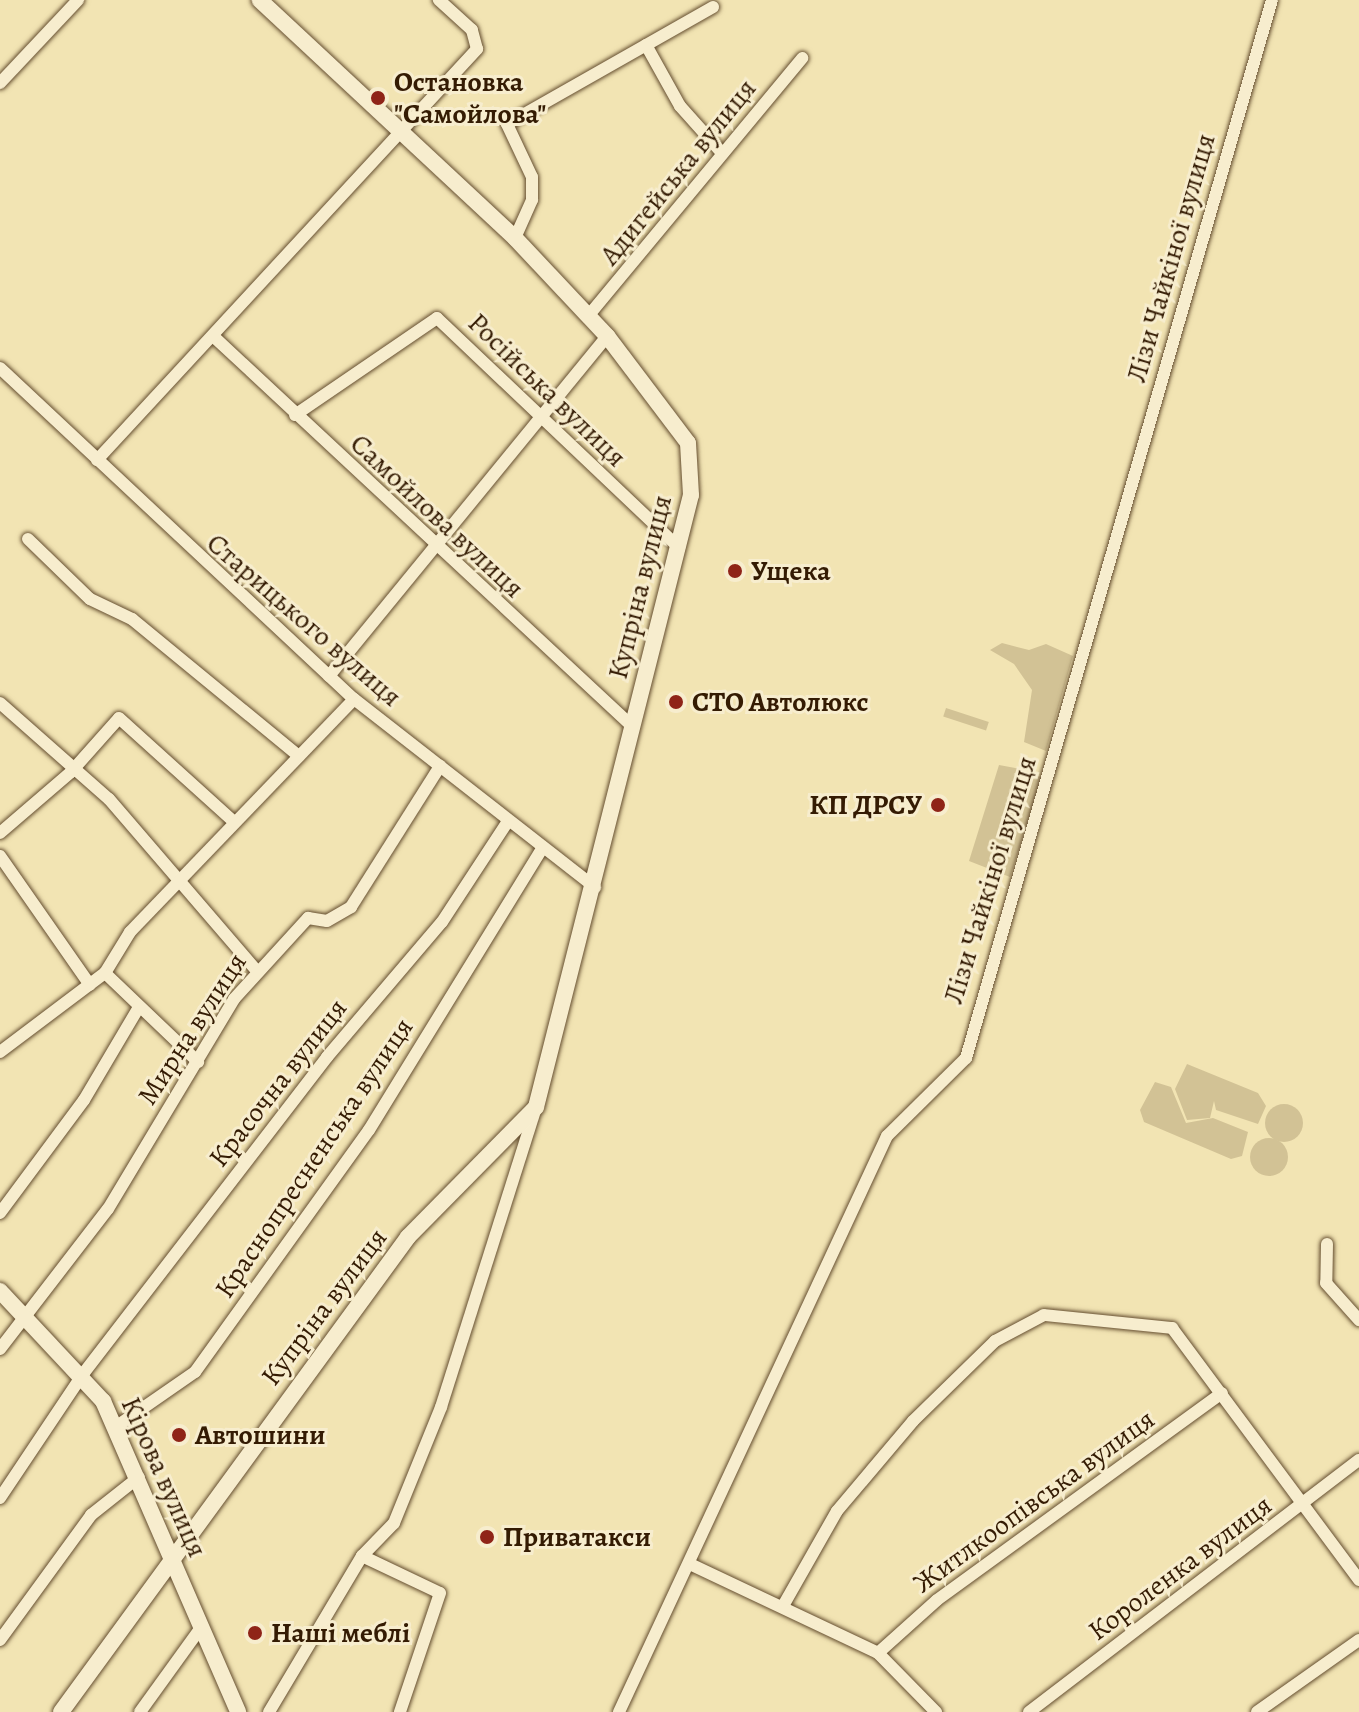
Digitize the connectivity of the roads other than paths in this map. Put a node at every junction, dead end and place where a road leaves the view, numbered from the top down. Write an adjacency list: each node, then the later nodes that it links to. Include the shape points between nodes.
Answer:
1 (78, 0): 8 (street)
2 (260, 0): 9 (main road, Купріна вулиця)
3 (439, 0): 9 (street, via 472,30 477,49)
4 (1272, 0): 58 (street, Лізи Чайкіної вулиця, via 966,1058 887,1136)
5 (713, 7): 6 (street)
6 (646, 45): 10 (street, via 680,106); 11 (street, via 507,124 532,177 532,200)
7 (802, 58): 10 (street, Адигейська вулиця)
8 (0, 83)
9 (402, 132): 11 (main road, Купріна вулиця); 13 (street)
10 (722, 153): 12 (street, Адигейська вулиця)
11 (515, 238): 12 (main road, Купріна вулиця)
12 (589, 315): 14 (main road, Купріна вулиця)
13 (213, 336): 16 (street, Самойлова вулиця); 18 (street)
14 (607, 336): 17 (street); 20 (main road, Купріна вулиця, via 662,399 688,443 691,495)
15 (0, 368): 18 (street, Старицького вулиця)
16 (295, 415): 17 (street, Російська вулиця, via 437,318); 21 (street, Самойлова вулиця)
17 (540, 416): 20 (street, Російська вулиця); 21 (street)
18 (97, 460): 22 (street, Старицького вулиця)
19 (28, 539): 26 (street, via 90,599 132,619)
20 (679, 548): 25 (main road, Купріна вулиця)
21 (434, 549): 22 (street); 25 (street, Самойлова вулиця)
22 (329, 676): 23 (street, Старицького вулиця)
23 (354, 699): 26 (street); 27 (street, Старицького вулиця)
24 (0, 703): 28 (street)
25 (632, 726): 35 (main road, Купріна вулиця)
26 (299, 756): 29 (street)
27 (440, 766): 30 (street, Старицького вулиця); 36 (street, Мирна вулиця, via 351,907 337,918 308,918)
28 (71, 772): 29 (street, via 119,718); 31 (street); 34 (street, via 109,799)
29 (232, 820): 34 (street)
30 (508, 821): 32 (street, Старицького вулиця); 49 (street, Красочна вулиця, via 442,922 327,1057)
31 (0, 833)
32 (543, 847): 35 (street, Старицького вулиця); 51 (street, Краснопресненська вулиця, via 369,1130 195,1372)
33 (0, 856): 38 (street)
34 (177, 885): 36 (street); 37 (street, via 130,932)
35 (595, 887): 42 (main road, Купріна вулиця)
36 (256, 970): 41 (street, Мирна вулиця)
37 (105, 973): 38 (street); 39 (street)
38 (90, 985): 40 (street)
39 (139, 1007): 41 (street); 43 (street, via 84,1100)
40 (0, 1052)
41 (198, 1062): 46 (street, Мирна вулиця, via 108,1209)
42 (536, 1107): 56 (main road, Купріна вулиця, via 408,1237); 57 (street, Купріна вулиця, via 441,1407 394,1523)
43 (0, 1213)
44 (1327, 1244): 47 (street, via 1326,1283)
45 (0, 1291): 46 (main road, Кірова вулиця)
46 (24, 1315): 48 (street, Мирна вулиця); 49 (main road, Кірова вулиця)
47 (1359, 1320)
48 (0, 1349)
49 (83, 1374): 51 (main road, Кірова вулиця); 54 (street)
50 (1222, 1393): 55 (street); 60 (street, via 1172,1328 1044,1315 995,1341 837,1511); 64 (street, Житлкоопівська вулиця, via 937,1600)
51 (117, 1426): 53 (main road, Кірова вулиця)
52 (1359, 1460): 55 (street, Короленка вулиця)
53 (139, 1477): 56 (main road, Кірова вулиця); 62 (street, via 91,1515)
54 (0, 1498)
55 (1305, 1504): 59 (street); 72 (street, Короленка вулиця)
56 (172, 1555): 61 (main road, Кірова вулиця); 65 (main road, Купріна вулиця)
57 (362, 1556): 68 (street, Купріна вулиця); 69 (street, via 440,1593)
58 (692, 1565): 60 (street); 70 (street, Лізи Чайкіної вулиця)
59 (1359, 1580)
60 (783, 1606): 64 (street)
61 (202, 1626): 66 (street); 67 (main road, Кірова вулиця)
62 (0, 1640)
63 (1359, 1640): 73 (street)
64 (878, 1653): 71 (street)
65 (61, 1712)
66 (140, 1712)
67 (238, 1712)
68 (269, 1712)
69 (400, 1712)
70 (619, 1712)
71 (936, 1712)
72 (1029, 1712)
73 (1257, 1712)

